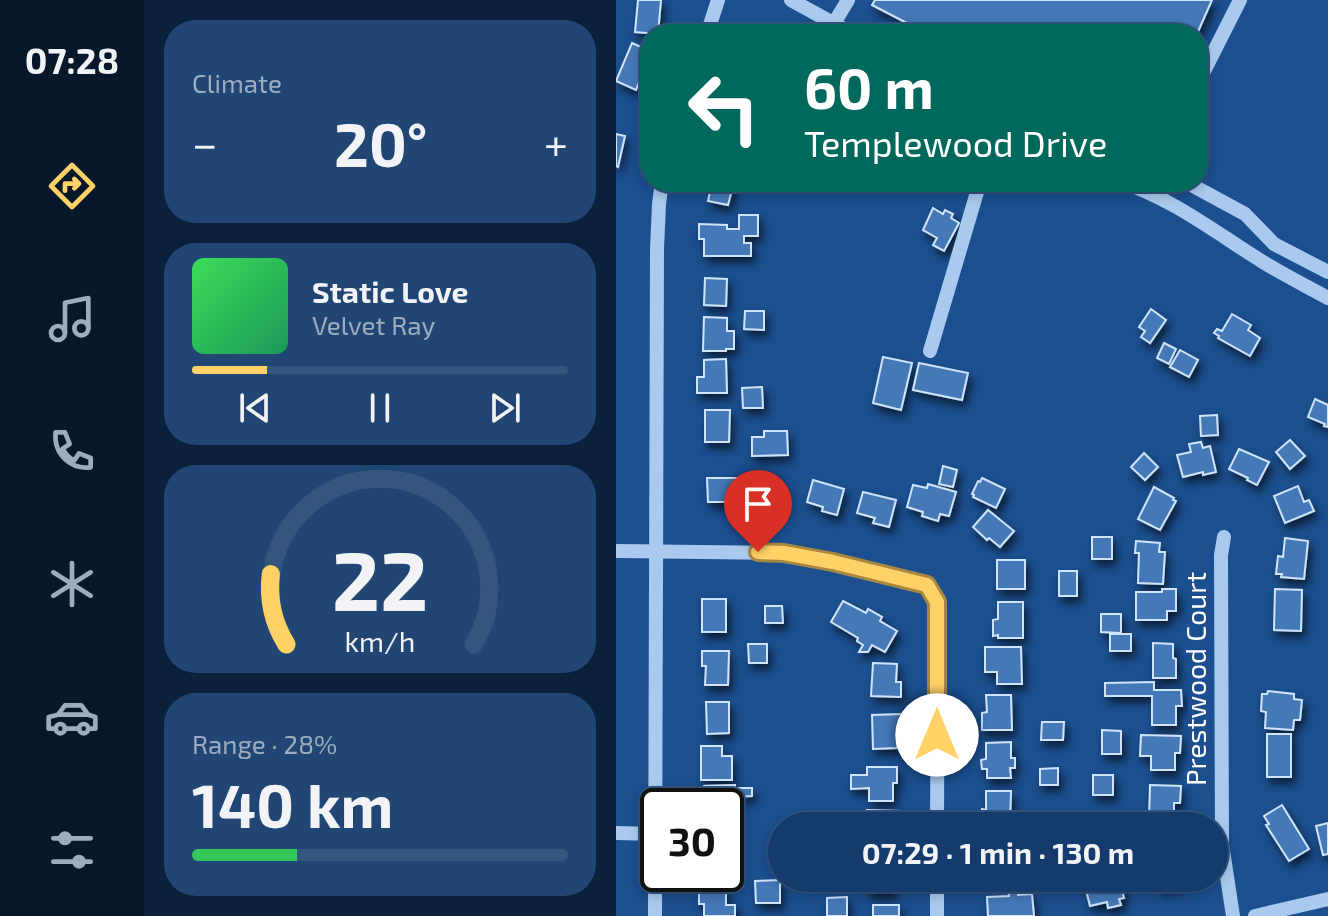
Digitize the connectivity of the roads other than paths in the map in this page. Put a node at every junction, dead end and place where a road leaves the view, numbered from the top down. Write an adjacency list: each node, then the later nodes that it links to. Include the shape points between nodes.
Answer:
1 (718, 0): 6 (street)
2 (791, 0): 5 (street)
3 (848, 0): 5 (street)
4 (1240, 0): 7 (street)
5 (834, 23)
6 (710, 24)
7 (1208, 63)
8 (661, 192): 17 (street)
9 (977, 192): 14 (street)
10 (1155, 192): 13 (street)
11 (1204, 192): 12 (street, via 1245,214 1274,244)
12 (1328, 272)
13 (1328, 298)
14 (930, 351)
15 (1224, 537): 27 (street, Prestwood Court, via 1222,844)
16 (616, 551): 17 (street)
17 (655, 552): 18 (street); 19 (street, via 784,553 927,585 938,614)
18 (655, 788)
19 (937, 812)
20 (616, 833): 21 (street)
21 (640, 834)
22 (655, 892): 25 (street)
23 (937, 892): 26 (street)
24 (1328, 899): 28 (street)
25 (655, 916)
26 (937, 916)
27 (1233, 916)
28 (1255, 916)

